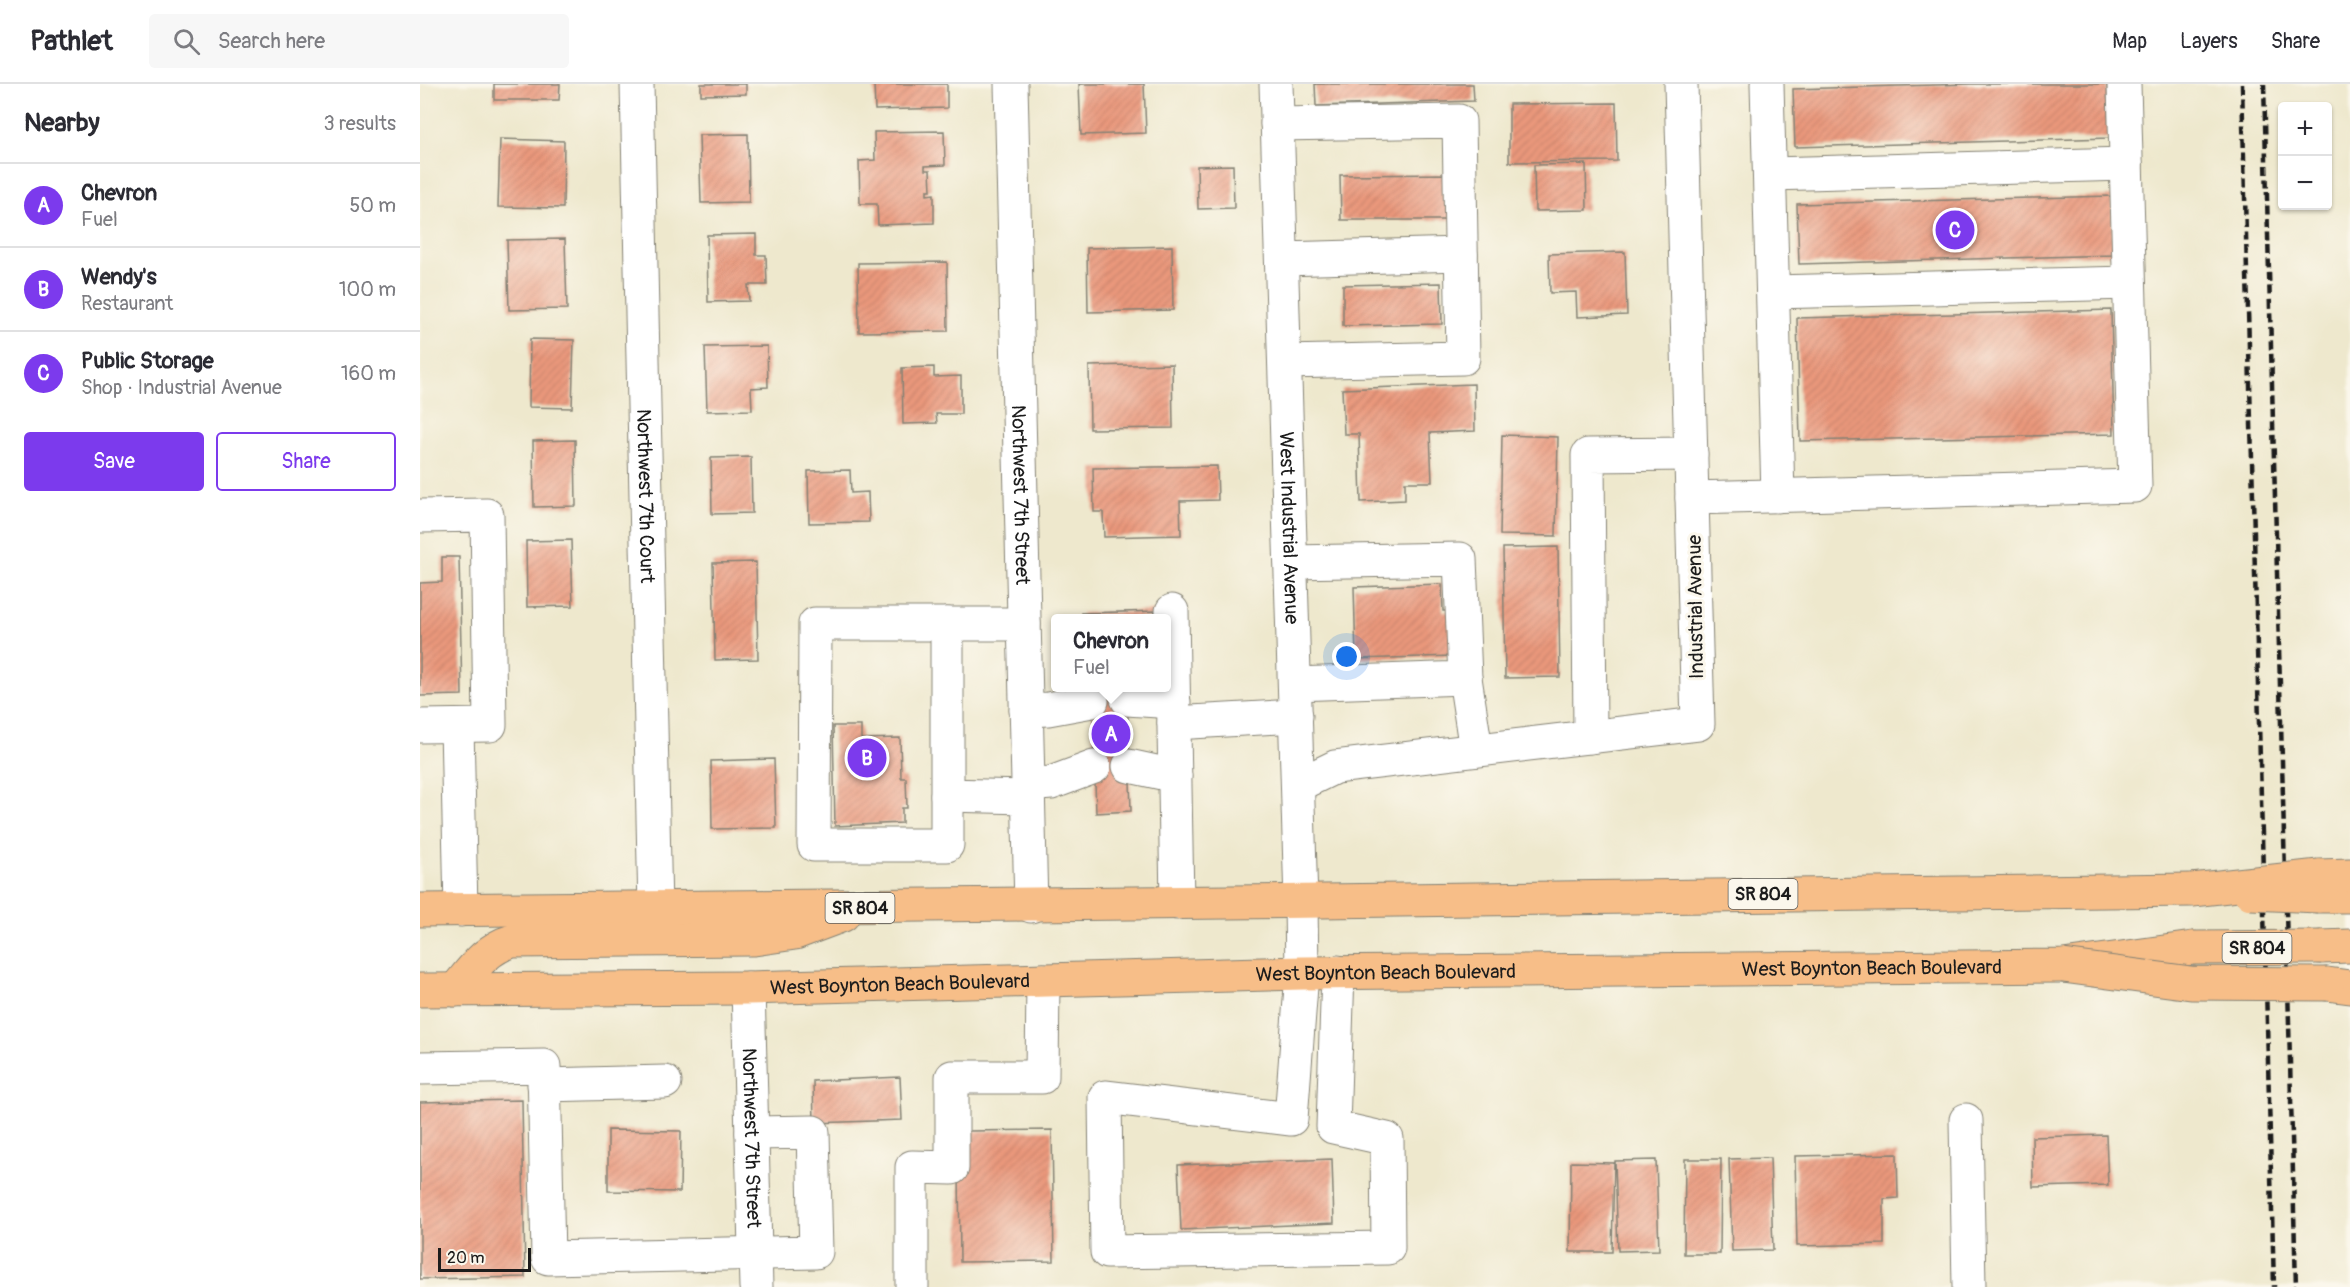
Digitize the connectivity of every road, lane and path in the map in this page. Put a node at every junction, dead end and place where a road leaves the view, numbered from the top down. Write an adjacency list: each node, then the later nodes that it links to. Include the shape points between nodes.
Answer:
1 (637, 84): 47 (street, Northwest 7th Court)
2 (1011, 84): 22 (street, Northwest 7th Street)
3 (1276, 84): 7 (street, West Industrial Avenue)
4 (1681, 84): 15 (street, Industrial Avenue)
5 (1767, 84): 9 (street)
6 (2124, 84): 8 (street)
7 (1277, 124): 10 (street, via 1459,121); 11 (street, West Industrial Avenue)
8 (2126, 164): 9 (street); 12 (street)
9 (1770, 174): 13 (street)
10 (1461, 254): 11 (street); 14 (street, via 1463,358)
11 (1282, 259): 14 (street, West Industrial Avenue)
12 (2129, 283): 13 (street); 16 (street, via 2135,486)
13 (1773, 292): 16 (street)
14 (1285, 362): 19 (street, West Industrial Avenue)
15 (1691, 454): 17 (street, Industrial Avenue); 32 (street, via 1588,455)
16 (1778, 496): 17 (street)
17 (1692, 498): 32 (street, Industrial Avenue, via 1698,724)
18 (420, 516): 31 (street, via 487,515 490,725)
19 (1291, 562): 23 (street, via 1460,560); 24 (street, West Industrial Avenue)
20 (1172, 611): 28 (street)
21 (947, 624): 22 (street); 39 (street); 39 (street, via 815,624 814,845 946,845)
22 (1024, 624): 27 (street, Northwest 7th Street)
23 (1465, 678): 24 (street); 33 (street)
24 (1295, 684): 29 (street, West Industrial Avenue)
25 (1127, 699): 28 (street)
26 (1092, 701): 27 (street)
27 (1026, 710): 38 (street, Northwest 7th Street)
28 (1174, 713): 29 (street); 36 (street)
29 (1296, 716): 37 (street, West Industrial Avenue)
30 (420, 726): 31 (street)
31 (457, 726): 46 (street)
32 (1590, 737): 33 (street, Industrial Avenue)
33 (1476, 750): 37 (street, Industrial Avenue, via 1335,767)
34 (1129, 766): 36 (street)
35 (1094, 767): 38 (street)
36 (1175, 776): 42 (street)
37 (1298, 785): 41 (street, West Industrial Avenue)
38 (1028, 791): 39 (street); 43 (street, Northwest 7th Street)
39 (946, 795)
40 (2334, 886): 41 (main road, SR 804, bridge)
41 (1301, 902): 42 (main road, SR 804); 51 (street, West Industrial Avenue)
42 (1177, 903): 43 (main road, SR 804)
43 (1031, 906): 44 (main road, SR 804)
44 (862, 908): 47 (main road, SR 804); 56 (main road, via 813,928 777,937 512,941 487,953)
45 (420, 910): 46 (main road, SR 804)
46 (461, 910): 47 (main road, SR 804)
47 (655, 910)
48 (2336, 947): 49 (main road, West Boynton Beach Boulevard / SR 804, bridge, via 2193,948)
49 (2063, 966): 50 (main road, West Boynton Beach Boulevard / SR 804); 53 (main road, bridge, via 2191,983)
50 (1338, 972): 51 (main road, West Boynton Beach Boulevard / SR 804); 62 (street)
51 (1302, 973): 52 (main road, West Boynton Beach Boulevard / SR 804); 60 (street, West Industrial Avenue)
52 (1042, 980): 54 (main road, West Boynton Beach Boulevard / SR 804); 66 (street, via 1042,1077 952,1077 952,1168 912,1167)
53 (2339, 985)
54 (748, 988): 56 (main road, West Boynton Beach Boulevard / SR 804); 63 (street, Northwest 7th Street)
55 (420, 990): 56 (main road, West Boynton Beach Boulevard / SR 804)
56 (454, 990)
57 (420, 1068): 59 (street, via 544,1066)
58 (665, 1082): 59 (street)
59 (544, 1085): 64 (street, via 548,1258)
60 (1291, 1119): 62 (street); 62 (street, via 1104,1097 1107,1252 1388,1248 1387,1139)
61 (1965, 1120): 67 (street)
62 (1333, 1127)
63 (752, 1133): 64 (street, Northwest 7th Street); 64 (street, via 813,1132 816,1252)
64 (755, 1254): 65 (street, Northwest 7th Street)
65 (756, 1287)
66 (912, 1287)
67 (1969, 1287)

